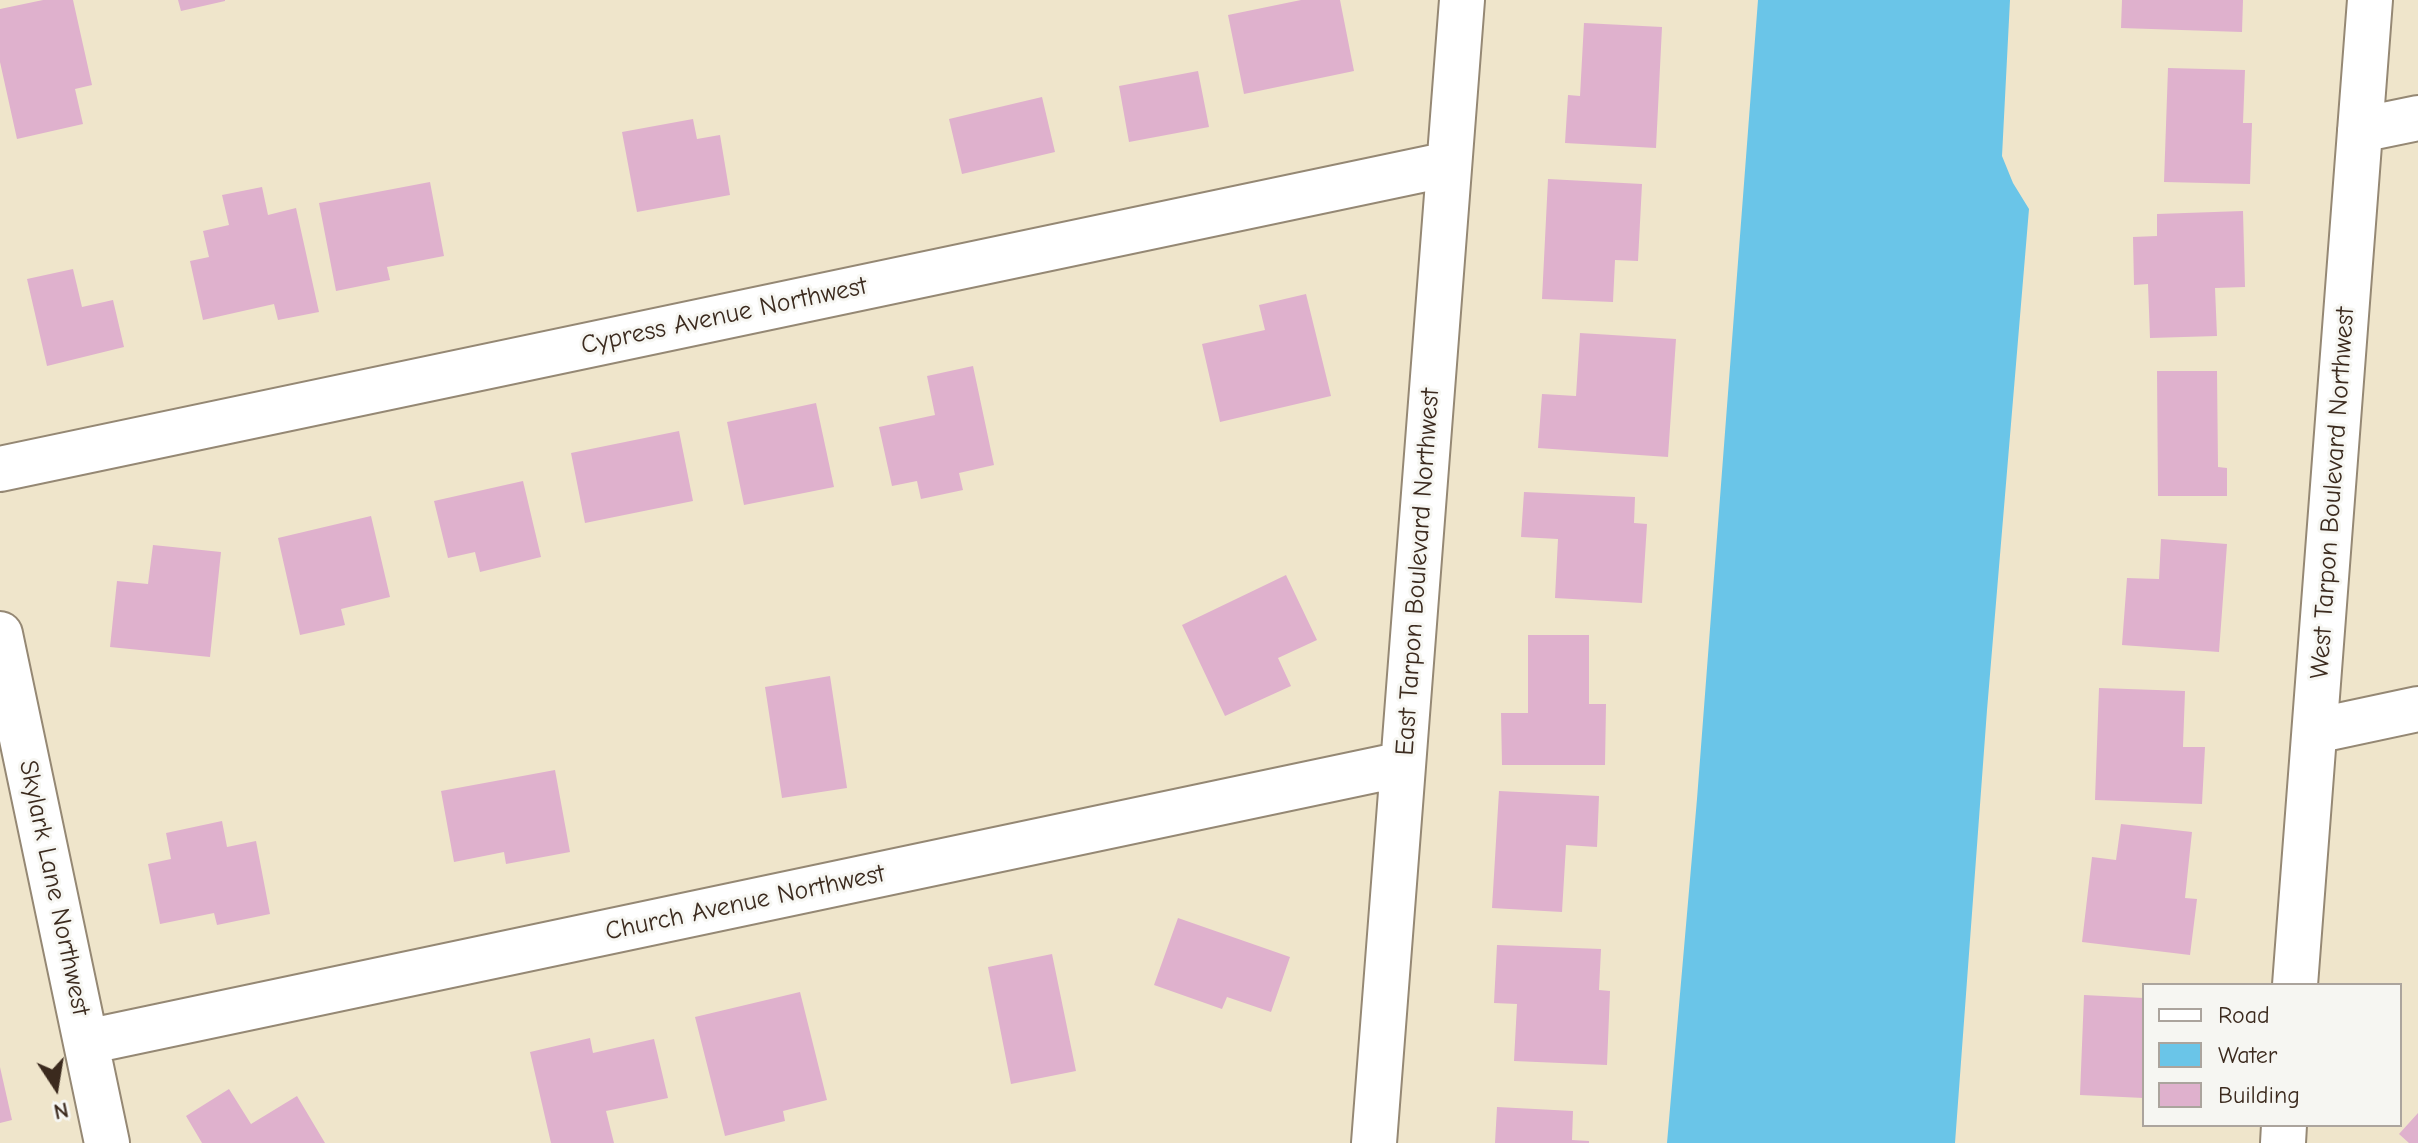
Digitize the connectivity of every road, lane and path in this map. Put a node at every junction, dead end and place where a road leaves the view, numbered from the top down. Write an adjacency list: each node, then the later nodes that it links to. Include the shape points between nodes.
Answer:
1 (1462, 0): 5 (street, East Tarpon Boulevard Northwest)
2 (2370, 0): 4 (street, West Tarpon Boulevard Northwest)
3 (2418, 118): 4 (street)
4 (2360, 130): 9 (street, West Tarpon Boulevard Northwest)
5 (1449, 164): 6 (street, Cypress Avenue Northwest); 10 (street, East Tarpon Boulevard Northwest)
6 (0, 469)
7 (0, 634): 12 (street, Skylark Lane Northwest)
8 (2418, 709): 9 (street)
9 (2315, 731): 11 (street, West Tarpon Boulevard Northwest)
10 (1403, 764): 12 (street, Church Avenue Northwest); 14 (street, East Tarpon Boulevard Northwest)
11 (2295, 983)
12 (86, 1042): 13 (street, Skylark Lane Northwest)
13 (107, 1143)
14 (1374, 1143)

